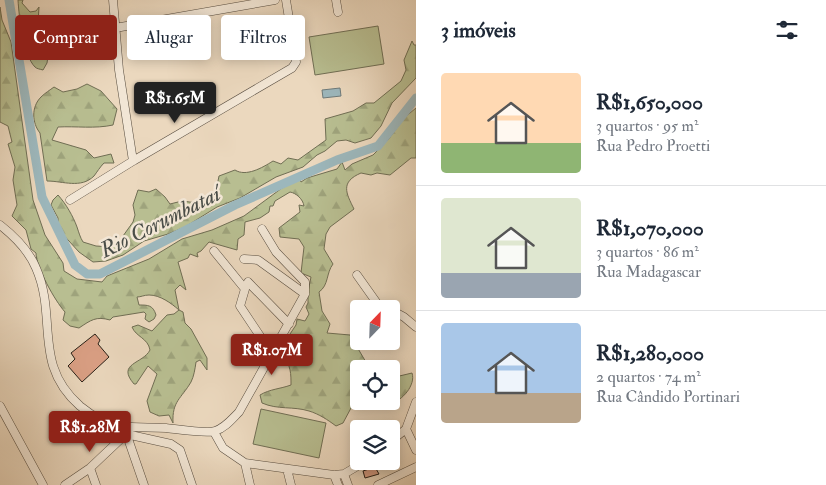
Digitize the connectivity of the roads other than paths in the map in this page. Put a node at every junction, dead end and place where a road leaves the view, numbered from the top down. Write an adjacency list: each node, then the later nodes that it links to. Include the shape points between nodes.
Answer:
1 (113, 0): 6 (street)
2 (275, 0): 7 (street)
3 (286, 0): 9 (street, via 296,62 292,68)
4 (336, 0): 5 (street)
5 (338, 12)
6 (114, 15)
7 (117, 28)
8 (117, 49): 9 (street)
9 (133, 161): 10 (street)
10 (70, 200)
11 (0, 225): 26 (street, via 23,248 37,269 46,299 49,352 59,382 85,410)
12 (262, 228): 17 (street, via 276,252 305,282)
13 (214, 251): 22 (street, via 245,290 240,306)
14 (244, 259): 17 (street, via 258,260)
15 (357, 275): 18 (street)
16 (248, 282): 20 (street)
17 (305, 294): 20 (street)
18 (375, 300)
19 (400, 315): 21 (street)
20 (289, 324): 22 (street)
21 (416, 327)
22 (272, 354): 28 (street, via 239,412)
23 (416, 402): 27 (street)
24 (0, 406): 25 (street)
25 (3, 419): 39 (street)
26 (125, 430): 28 (street); 33 (street); 42 (street); 43 (street, via 172,444 180,450)
27 (406, 430): 29 (street); 30 (street)
28 (214, 432): 31 (street, via 223,448)
29 (400, 434)
30 (416, 450)
31 (244, 463): 34 (street); 44 (street)
32 (416, 467): 38 (street)
33 (90, 468): 40 (street); 41 (street)
34 (288, 469): 37 (street); 45 (street)
35 (351, 470): 36 (street)
36 (344, 474): 37 (street); 47 (street)
37 (334, 475): 46 (street)
38 (387, 483): 48 (street)
39 (43, 485)
40 (65, 485)
41 (96, 485)
42 (144, 485)
43 (192, 485)
44 (250, 485)
45 (291, 485)
46 (338, 485)
47 (348, 485)
48 (378, 485)

